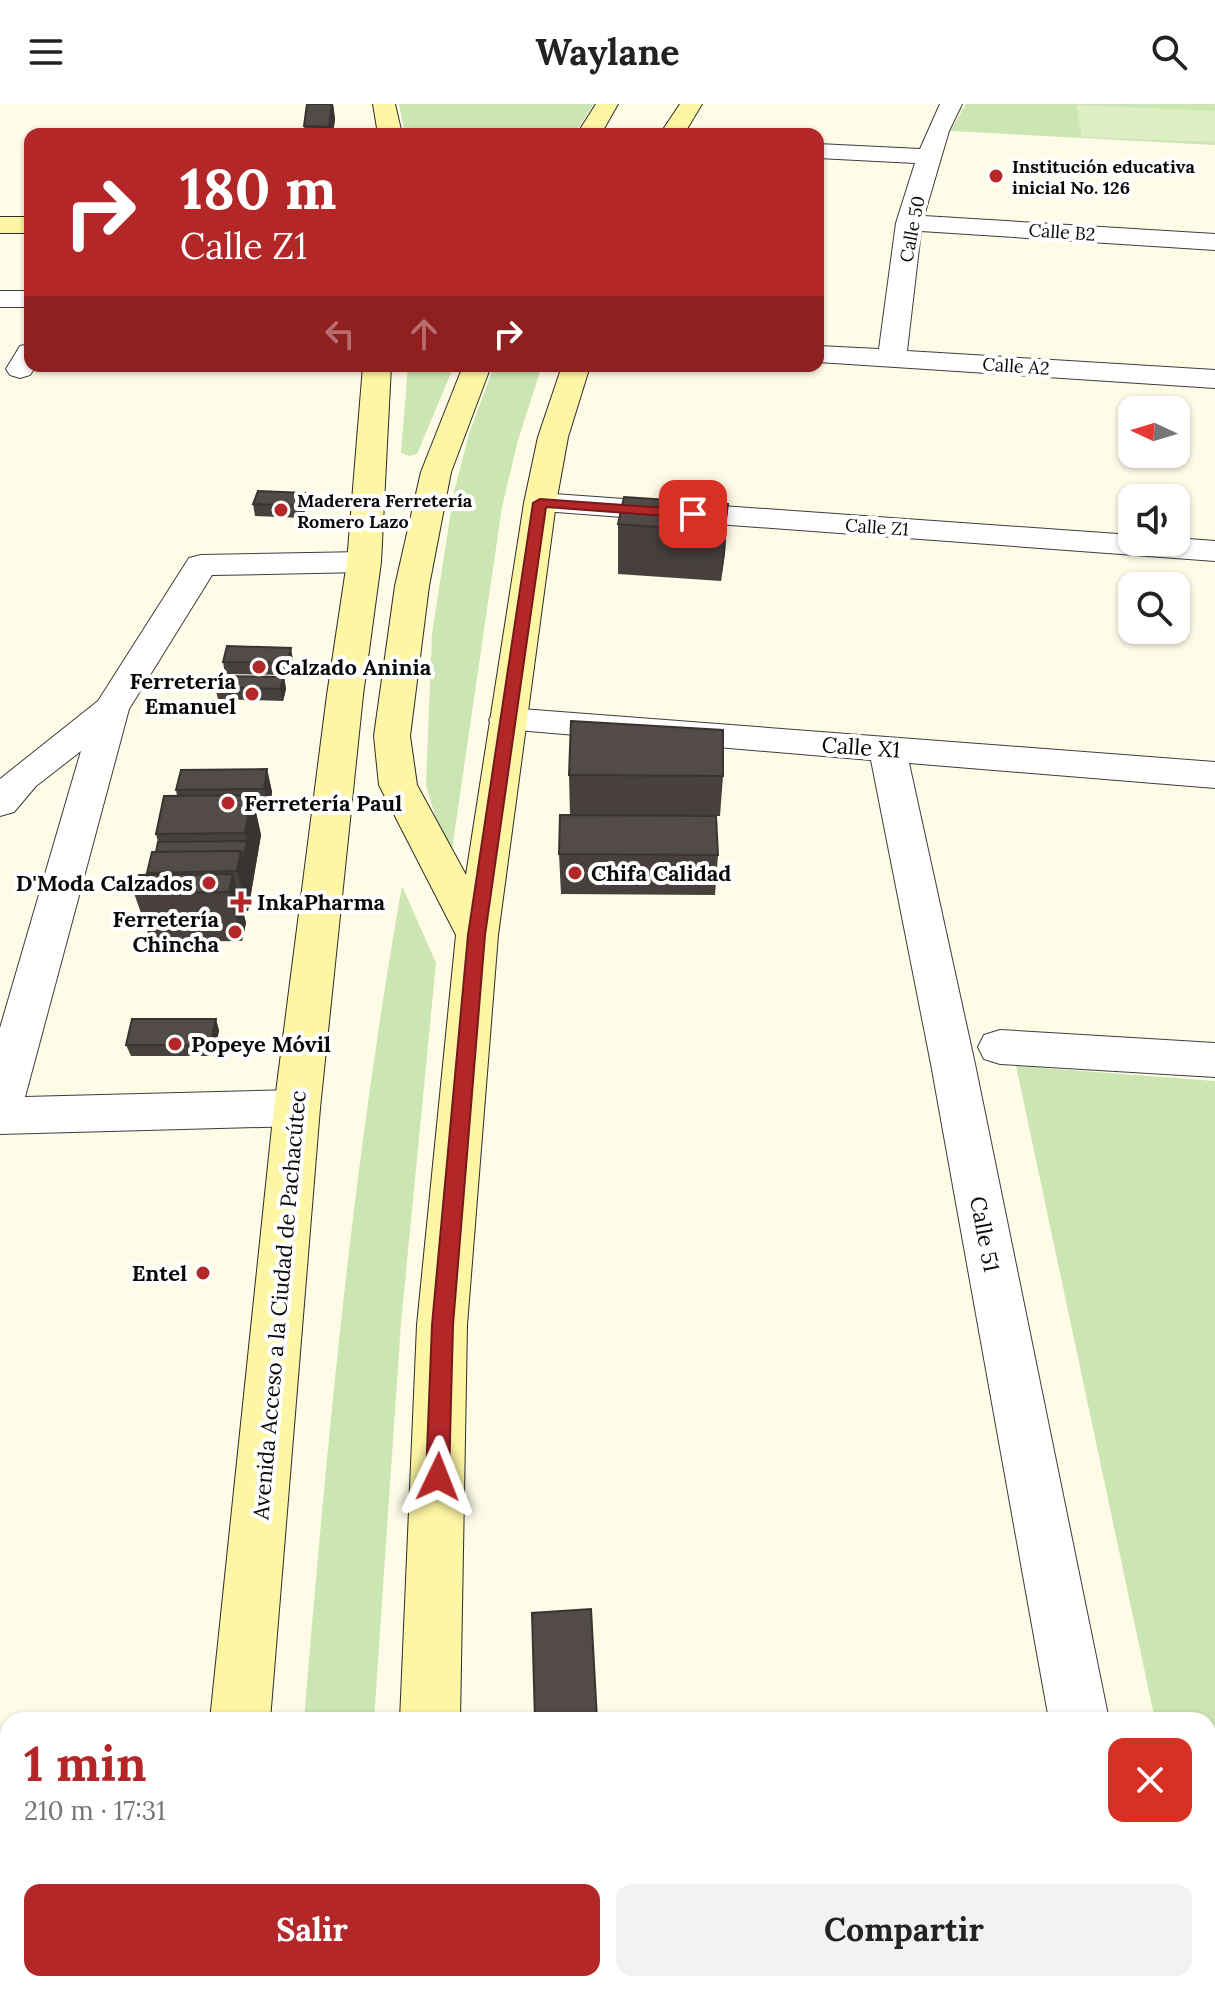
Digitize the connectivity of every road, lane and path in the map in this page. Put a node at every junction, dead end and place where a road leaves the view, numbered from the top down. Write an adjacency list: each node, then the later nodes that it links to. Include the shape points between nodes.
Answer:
1 (384, 104): 5 (main road)
2 (607, 104): 6 (main road)
3 (691, 104): 7 (main road)
4 (951, 104): 9 (street, Calle 50)
5 (389, 128)
6 (593, 128)
7 (676, 128)
8 (824, 151): 9 (street)
9 (929, 157): 10 (street, Calle 50)
10 (909, 223): 13 (street, Calle B2); 17 (street, Calle 50)
11 (0, 225): 12 (main road)
12 (24, 225)
13 (1215, 242)
14 (0, 299): 15 (street)
15 (24, 299)
16 (824, 354): 17 (street, Calle A2)
17 (892, 358): 21 (street, Calle A2)
18 (377, 372): 24 (main road, Avenida Acceso a la Ciudad de Pachacútec)
19 (475, 372): 30 (main road, via 436,472 412,586 392,736 398,785)
20 (574, 372): 22 (main road, via 553,437)
21 (1215, 379)
22 (540, 503): 23 (street, Calle Z1); 26 (main road)
23 (1215, 551)
24 (364, 562): 25 (street, via 201,565); 34 (main road, Avenida Acceso a la Ciudad de Pachacútec)
25 (111, 709): 29 (street, via 23,777); 33 (street)
26 (507, 720): 27 (street, Calle X1); 30 (main road)
27 (887, 749): 28 (street, Calle X1); 38 (street, Calle 51)
28 (1215, 775)
29 (0, 803)
30 (477, 935): 37 (main road, via 442,1325)
31 (1000, 1047): 32 (street)
32 (1215, 1060)
33 (0, 1106)
34 (297, 1108): 35 (street); 36 (main road, Avenida Acceso a la Ciudad de Pachacútec)
35 (0, 1116)
36 (241, 1712)
37 (430, 1712)
38 (1077, 1712)

